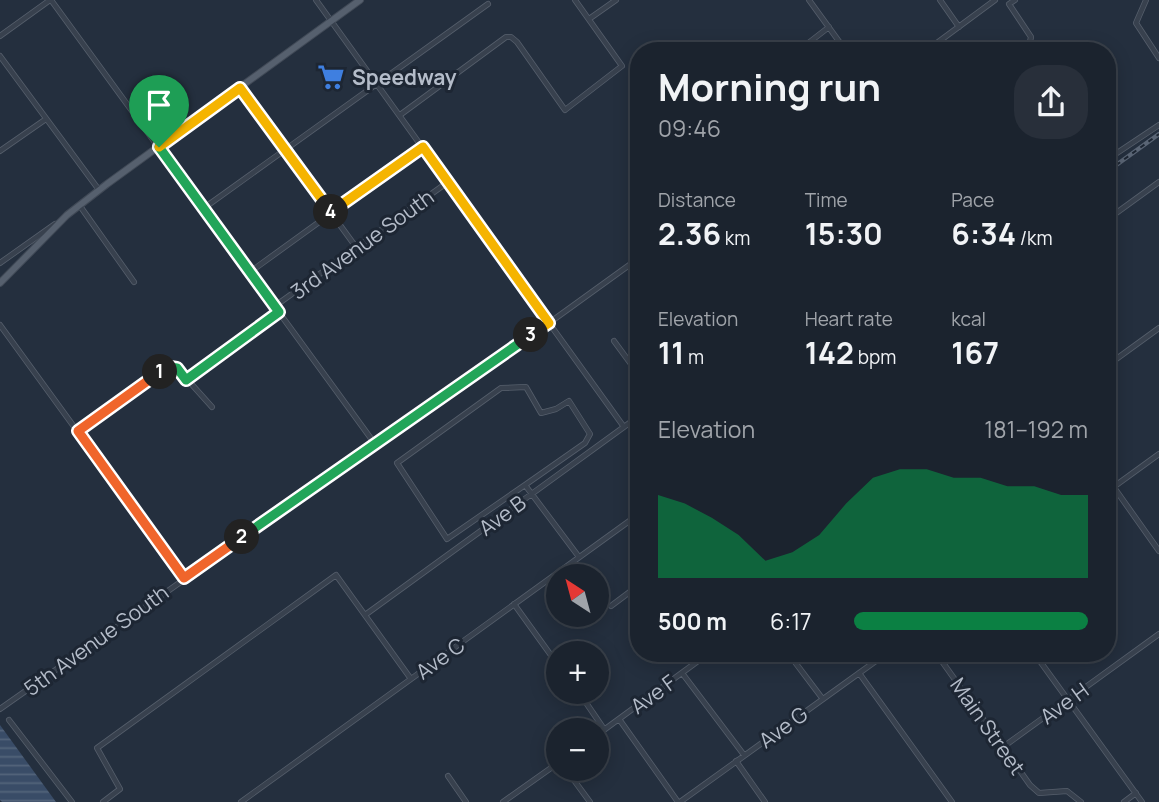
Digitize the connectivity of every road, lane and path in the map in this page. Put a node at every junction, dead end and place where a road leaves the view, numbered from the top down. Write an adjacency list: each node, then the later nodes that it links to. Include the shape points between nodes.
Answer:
1 (50, 0): 16 (street); 28 (street)
2 (316, 0): 13 (street)
3 (360, 0): 13 (main road)
4 (575, 0): 12 (street)
5 (615, 0): 12 (street)
6 (809, 0): 14 (street)
7 (940, 0): 15 (street)
8 (995, 0): 15 (street)
9 (1015, 0): 20 (street, via 1009,4)
10 (1146, 0): 22 (street, via 1136,23)
11 (488, 4): 23 (street)
12 (589, 19): 25 (street, via 622,66 565,110 517,42 506,37)
13 (331, 21): 23 (street); 24 (main road)
14 (829, 27): 17 (street); 18 (street)
15 (959, 27): 19 (street)
16 (0, 36)
17 (810, 42)
18 (840, 42)
19 (938, 42)
20 (1030, 42)
21 (0, 56): 26 (street)
22 (1159, 58)
23 (377, 84): 25 (street); 30 (street)
24 (240, 88): 28 (main road); 30 (street)
25 (400, 115): 29 (street)
26 (46, 118): 31 (street); 35 (street)
27 (1159, 125): 32 (street)
28 (159, 147): 35 (main road); 37 (street)
29 (423, 147): 33 (street); 38 (street)
30 (285, 150): 37 (street); 38 (street)
31 (0, 151)
32 (1116, 154)
33 (449, 182): 41 (street, 3rd Avenue South); 49 (street)
34 (1159, 182): 39 (street)
35 (99, 190): 36 (main road)
36 (79, 206): 40 (main road); 45 (street)
37 (204, 208): 44 (street)
38 (331, 213): 41 (street); 44 (street)
39 (1116, 213)
40 (67, 215): 42 (street); 46 (main road)
41 (356, 247): 47 (street, 3rd Avenue South)
42 (0, 263)
43 (630, 264): 49 (street, 5th Avenue South)
44 (250, 272): 47 (street)
45 (134, 282)
46 (0, 283)
47 (275, 306): 48 (street)
48 (279, 312): 55 (street, 3rd Avenue South); 60 (street)
49 (549, 323): 58 (street); 60 (street, 5th Avenue South)
50 (0, 324): 59 (street)
51 (1159, 328): 53 (street)
52 (614, 341): 54 (street)
53 (1116, 359)
54 (630, 362)
55 (186, 380): 56 (street); 59 (street, via 177,368 170,367)
56 (212, 407)
57 (630, 423): 58 (street, Ave B)
58 (624, 427): 65 (street, Ave B)
59 (78, 431): 69 (street)
60 (374, 444): 69 (street, 5th Avenue South)
61 (1159, 454): 63 (street)
62 (525, 485): 62 (street, via 585,443 590,434 569,401 541,413 526,387 501,387 397,463 447,539); 65 (street)
63 (1116, 486)
64 (1116, 490): 67 (street)
65 (532, 493): 68 (street); 73 (street, Ave B)
66 (630, 520): 68 (street, Ave C)
67 (1159, 551)
68 (579, 557): 71 (street, Ave C)
69 (184, 578): 86 (street, 5th Avenue South)
70 (630, 592): 72 (street)
71 (514, 604): 75 (street); 83 (street, Ave C)
72 (611, 606)
73 (365, 615): 83 (street); 98 (street, via 336,575 97,748 120,789)
74 (1159, 634): 85 (street, Ave H)
75 (546, 648)
76 (697, 662): 81 (street, Ave F)
77 (795, 662): 84 (street)
78 (874, 662): 82 (street, Ave G)
79 (942, 662): 90 (street, Main Street)
80 (1041, 662): 85 (street)
81 (682, 673): 87 (street, Ave F); 91 (street)
82 (859, 673): 84 (street, Ave G); 105 (street)
83 (411, 679): 99 (street, Ave C)
84 (822, 698): 91 (street, Ave G)
85 (1069, 701): 90 (street, Ave H); 96 (street)
86 (0, 709)
87 (619, 719): 89 (street, Ave F); 103 (street)
88 (9, 720): 97 (street)
89 (609, 726)
90 (1003, 747): 106 (street, Main Street, via 1039,793 1067,791)
91 (744, 755): 92 (street, Ave G)
92 (736, 761): 103 (street, Ave G); 104 (street)
93 (546, 772): 101 (street)
94 (448, 776): 100 (street)
95 (575, 781): 102 (street)
96 (1136, 793): 107 (street); 108 (street)
97 (72, 802)
98 (103, 802)
99 (241, 802)
100 (466, 802)
101 (503, 802)
102 (590, 802)
103 (679, 802)
104 (765, 802)
105 (953, 802)
106 (1081, 802)
107 (1124, 802)
108 (1142, 802)

